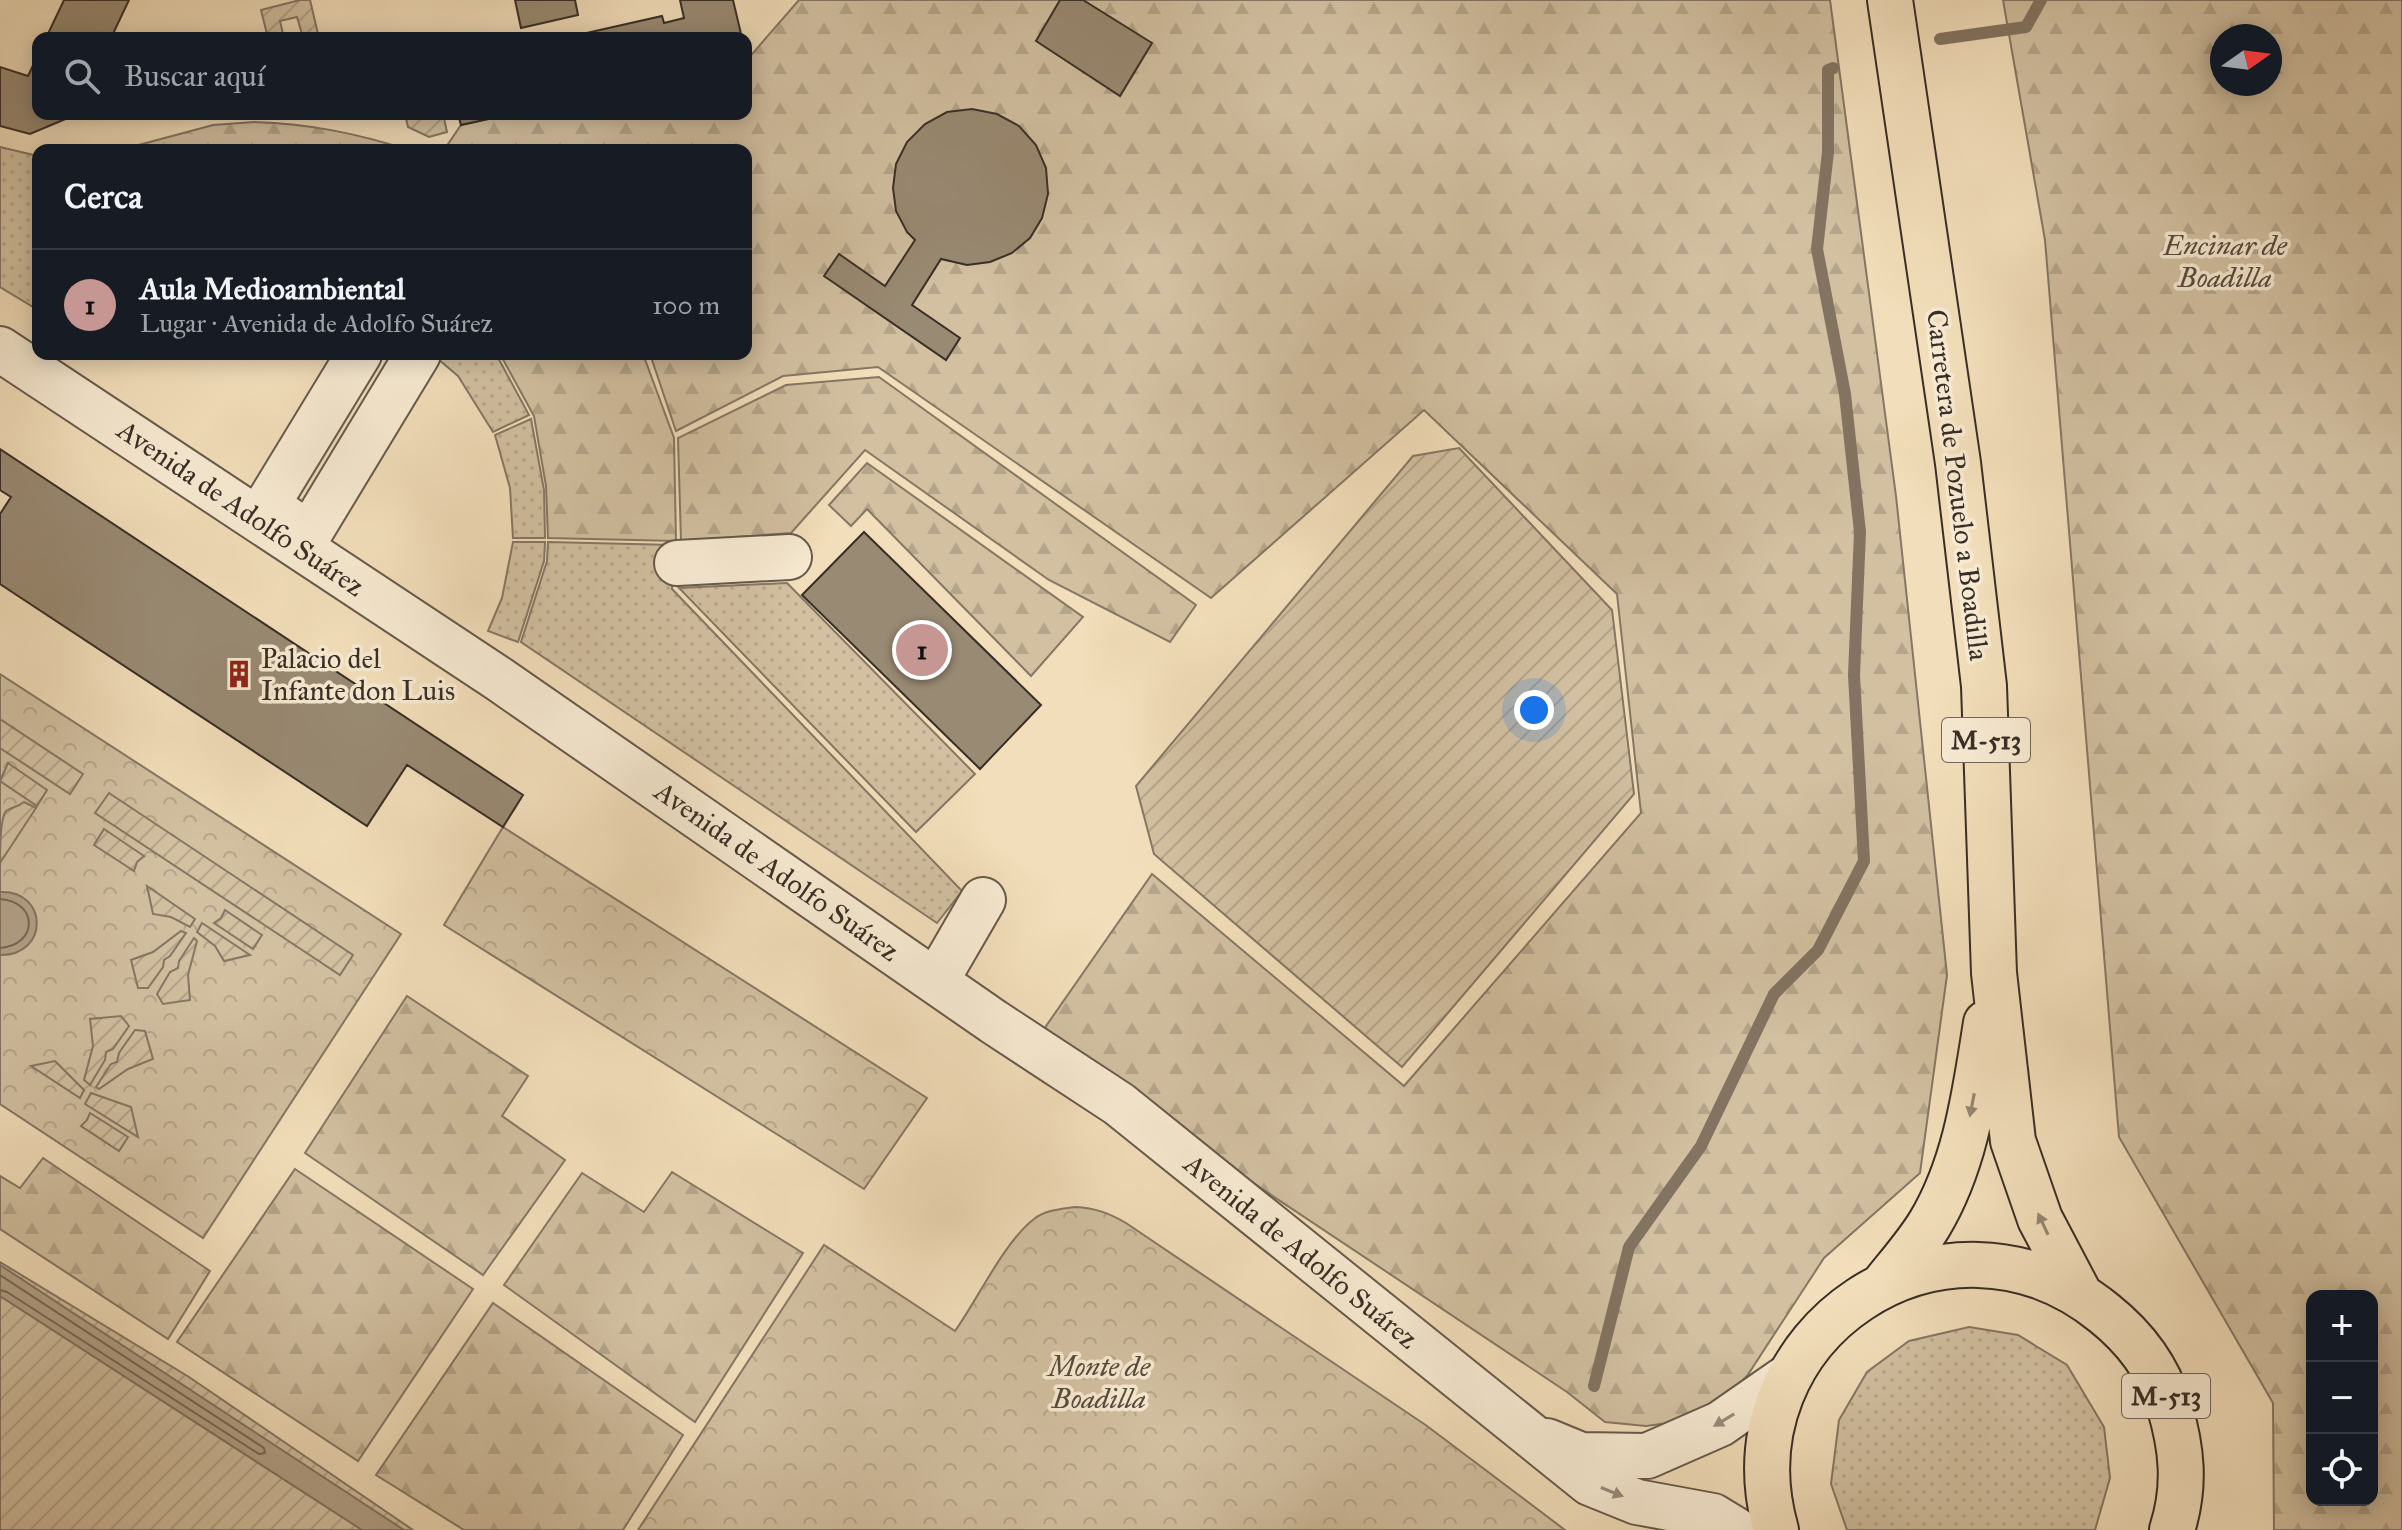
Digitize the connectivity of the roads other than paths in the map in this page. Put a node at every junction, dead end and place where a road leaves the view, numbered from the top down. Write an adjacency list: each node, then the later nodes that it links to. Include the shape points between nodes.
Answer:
1 (1890, 0): 8 (main road, Carretera de Pozuelo a Boadilla / M-513, via 1958,463 1984,686)
2 (0, 349): 9 (street, Avenida de Adolfo Suárez, via 499,679)
3 (355, 360): 4 (street, via 267,505 309,534)
4 (414, 360)
5 (789, 557): 6 (street)
6 (677, 563)
7 (983, 900): 9 (street)
8 (1994, 973): 10 (main road, Carretera de Pozuelo a Boadilla / M-513, one-way to 10, via 1972,1108 1948,1186 1929,1226); 11 (main road, Carretera de Pozuelo a Boadilla / M-513, one-way to 8, via 2040,1219 2013,1141)
9 (936, 981): 13 (street, Avenida de Adolfo Suárez, via 1119,1104)
10 (1884, 1284): 11 (main road, M-513, via 1932,1268 1982,1264 2032,1272); 12 (main road, M-513, via 1845,1308 1813,1339)
11 (2079, 1293): 16 (main road, M-513, via 2128,1332 2163,1384 2180,1445 2179,1508)
12 (1789, 1376): 13 (street, Avenida de Adolfo Suárez, one-way to 13, via 1720,1424 1647,1456 1581,1455); 15 (main road, M-513, via 1768,1436 1767,1499)
13 (1526, 1432): 14 (street, Avenida de Adolfo Suárez, one-way to 14, via 1590,1483 1637,1502 1713,1516)
14 (1736, 1530)
15 (1776, 1530)
16 (2172, 1530)

